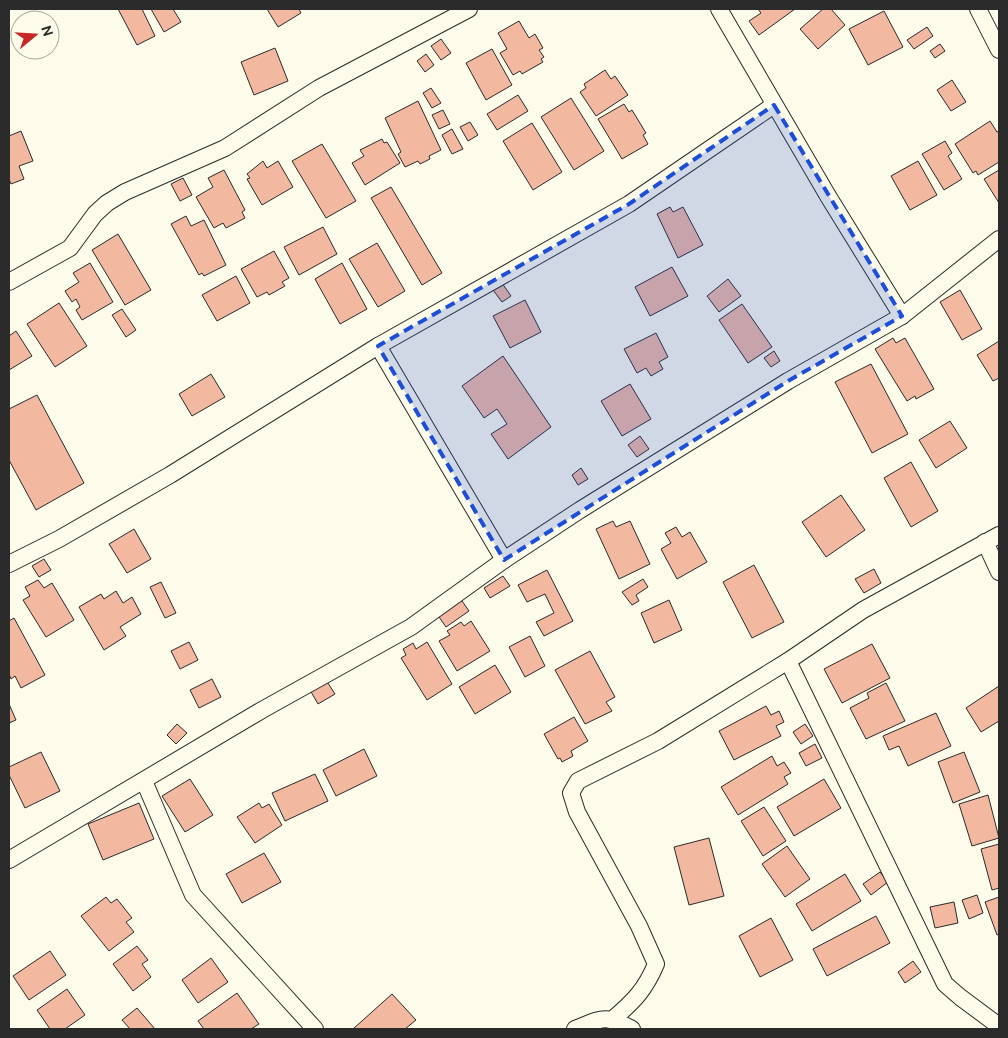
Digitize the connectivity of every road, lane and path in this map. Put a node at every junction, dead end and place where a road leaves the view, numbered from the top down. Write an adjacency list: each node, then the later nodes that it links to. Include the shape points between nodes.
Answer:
1 (468, 9): 7 (street, via 319,88 225,148 117,197 95,214 70,248)
2 (719, 9): 5 (street)
3 (978, 9): 4 (street)
4 (999, 50)
5 (774, 105): 8 (street); 9 (street, via 629,204)
6 (999, 239): 8 (street)
7 (9, 282)
8 (902, 316): 11 (street, via 788,381)
9 (378, 346): 11 (street); 12 (street, via 170,475)
10 (992, 539): 13 (street); 14 (street, via 863,610)
11 (504, 560): 15 (street, via 411,627 262,710)
12 (9, 564)
13 (999, 572)
14 (788, 661): 17 (street, via 658,741 578,782 571,794 577,812 656,964 639,997); 18 (street, via 945,984)
15 (144, 782): 16 (street); 19 (street, via 193,895)
16 (9, 860)
17 (613, 1019): 20 (street, via 602,1018); 21 (street)
18 (999, 1026)
19 (315, 1029)
20 (575, 1029)
21 (632, 1029)

